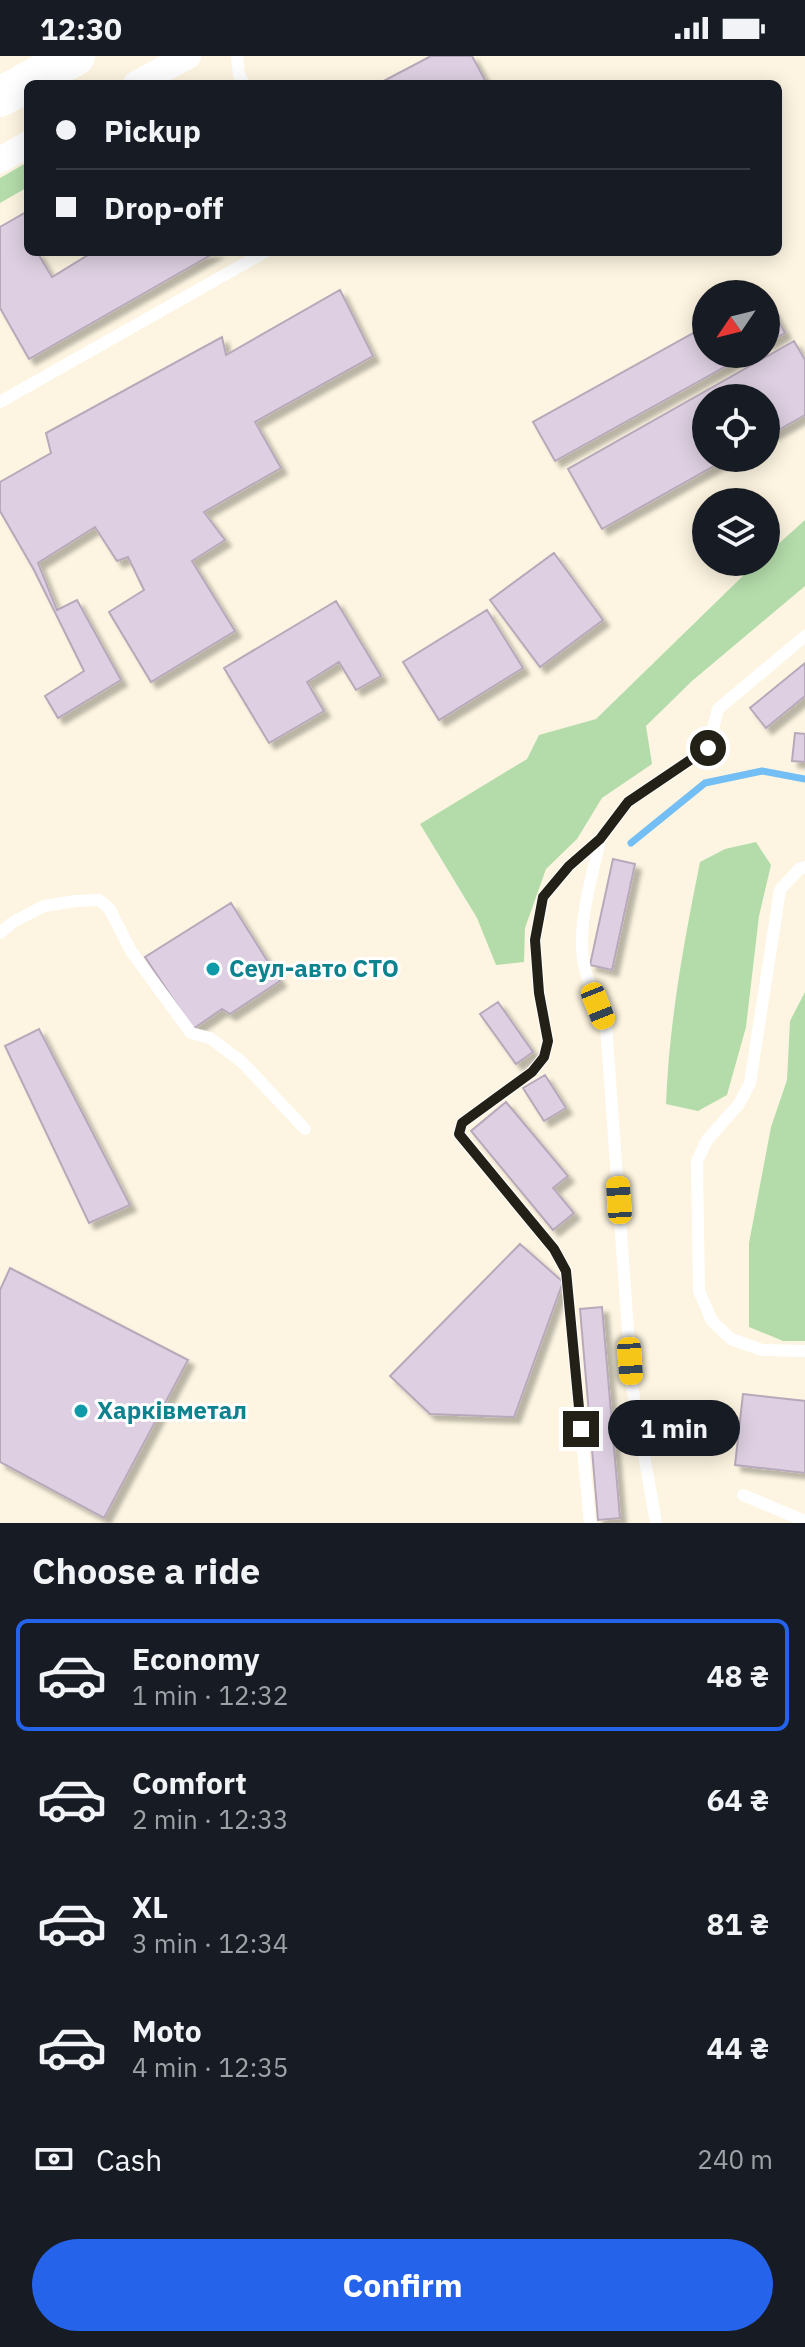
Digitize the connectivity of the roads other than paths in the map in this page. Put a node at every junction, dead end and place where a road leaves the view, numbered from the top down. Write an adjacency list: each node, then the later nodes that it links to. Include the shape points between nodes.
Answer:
1 (75, 56): 4 (main road)
2 (188, 56): 5 (street)
3 (237, 56): 6 (lane)
4 (31, 80)
5 (143, 80)
6 (242, 80)
7 (24, 84): 8 (main road)
8 (0, 97)
9 (24, 146): 10 (street)
10 (0, 160)
11 (258, 256): 12 (lane)
12 (0, 402)
13 (805, 636): 14 (lane, via 718,709 708,748 628,802)
14 (600, 839): 21 (lane, via 543,897 535,940 548,1041 544,1057 532,1072 462,1123 459,1134 554,1249 566,1271); 22 (lane, via 582,947 606,1025 632,1386)
15 (805, 867): 18 (lane, via 780,890 750,1083 697,1161 699,1291 712,1321 731,1339 762,1350)
16 (0, 933): 17 (lane, via 44,906 99,900 191,1033 210,1038 242,1062)
17 (305, 1129)
18 (805, 1351)
19 (743, 1495): 20 (lane)
20 (805, 1521)
21 (590, 1523)
22 (656, 1523)

